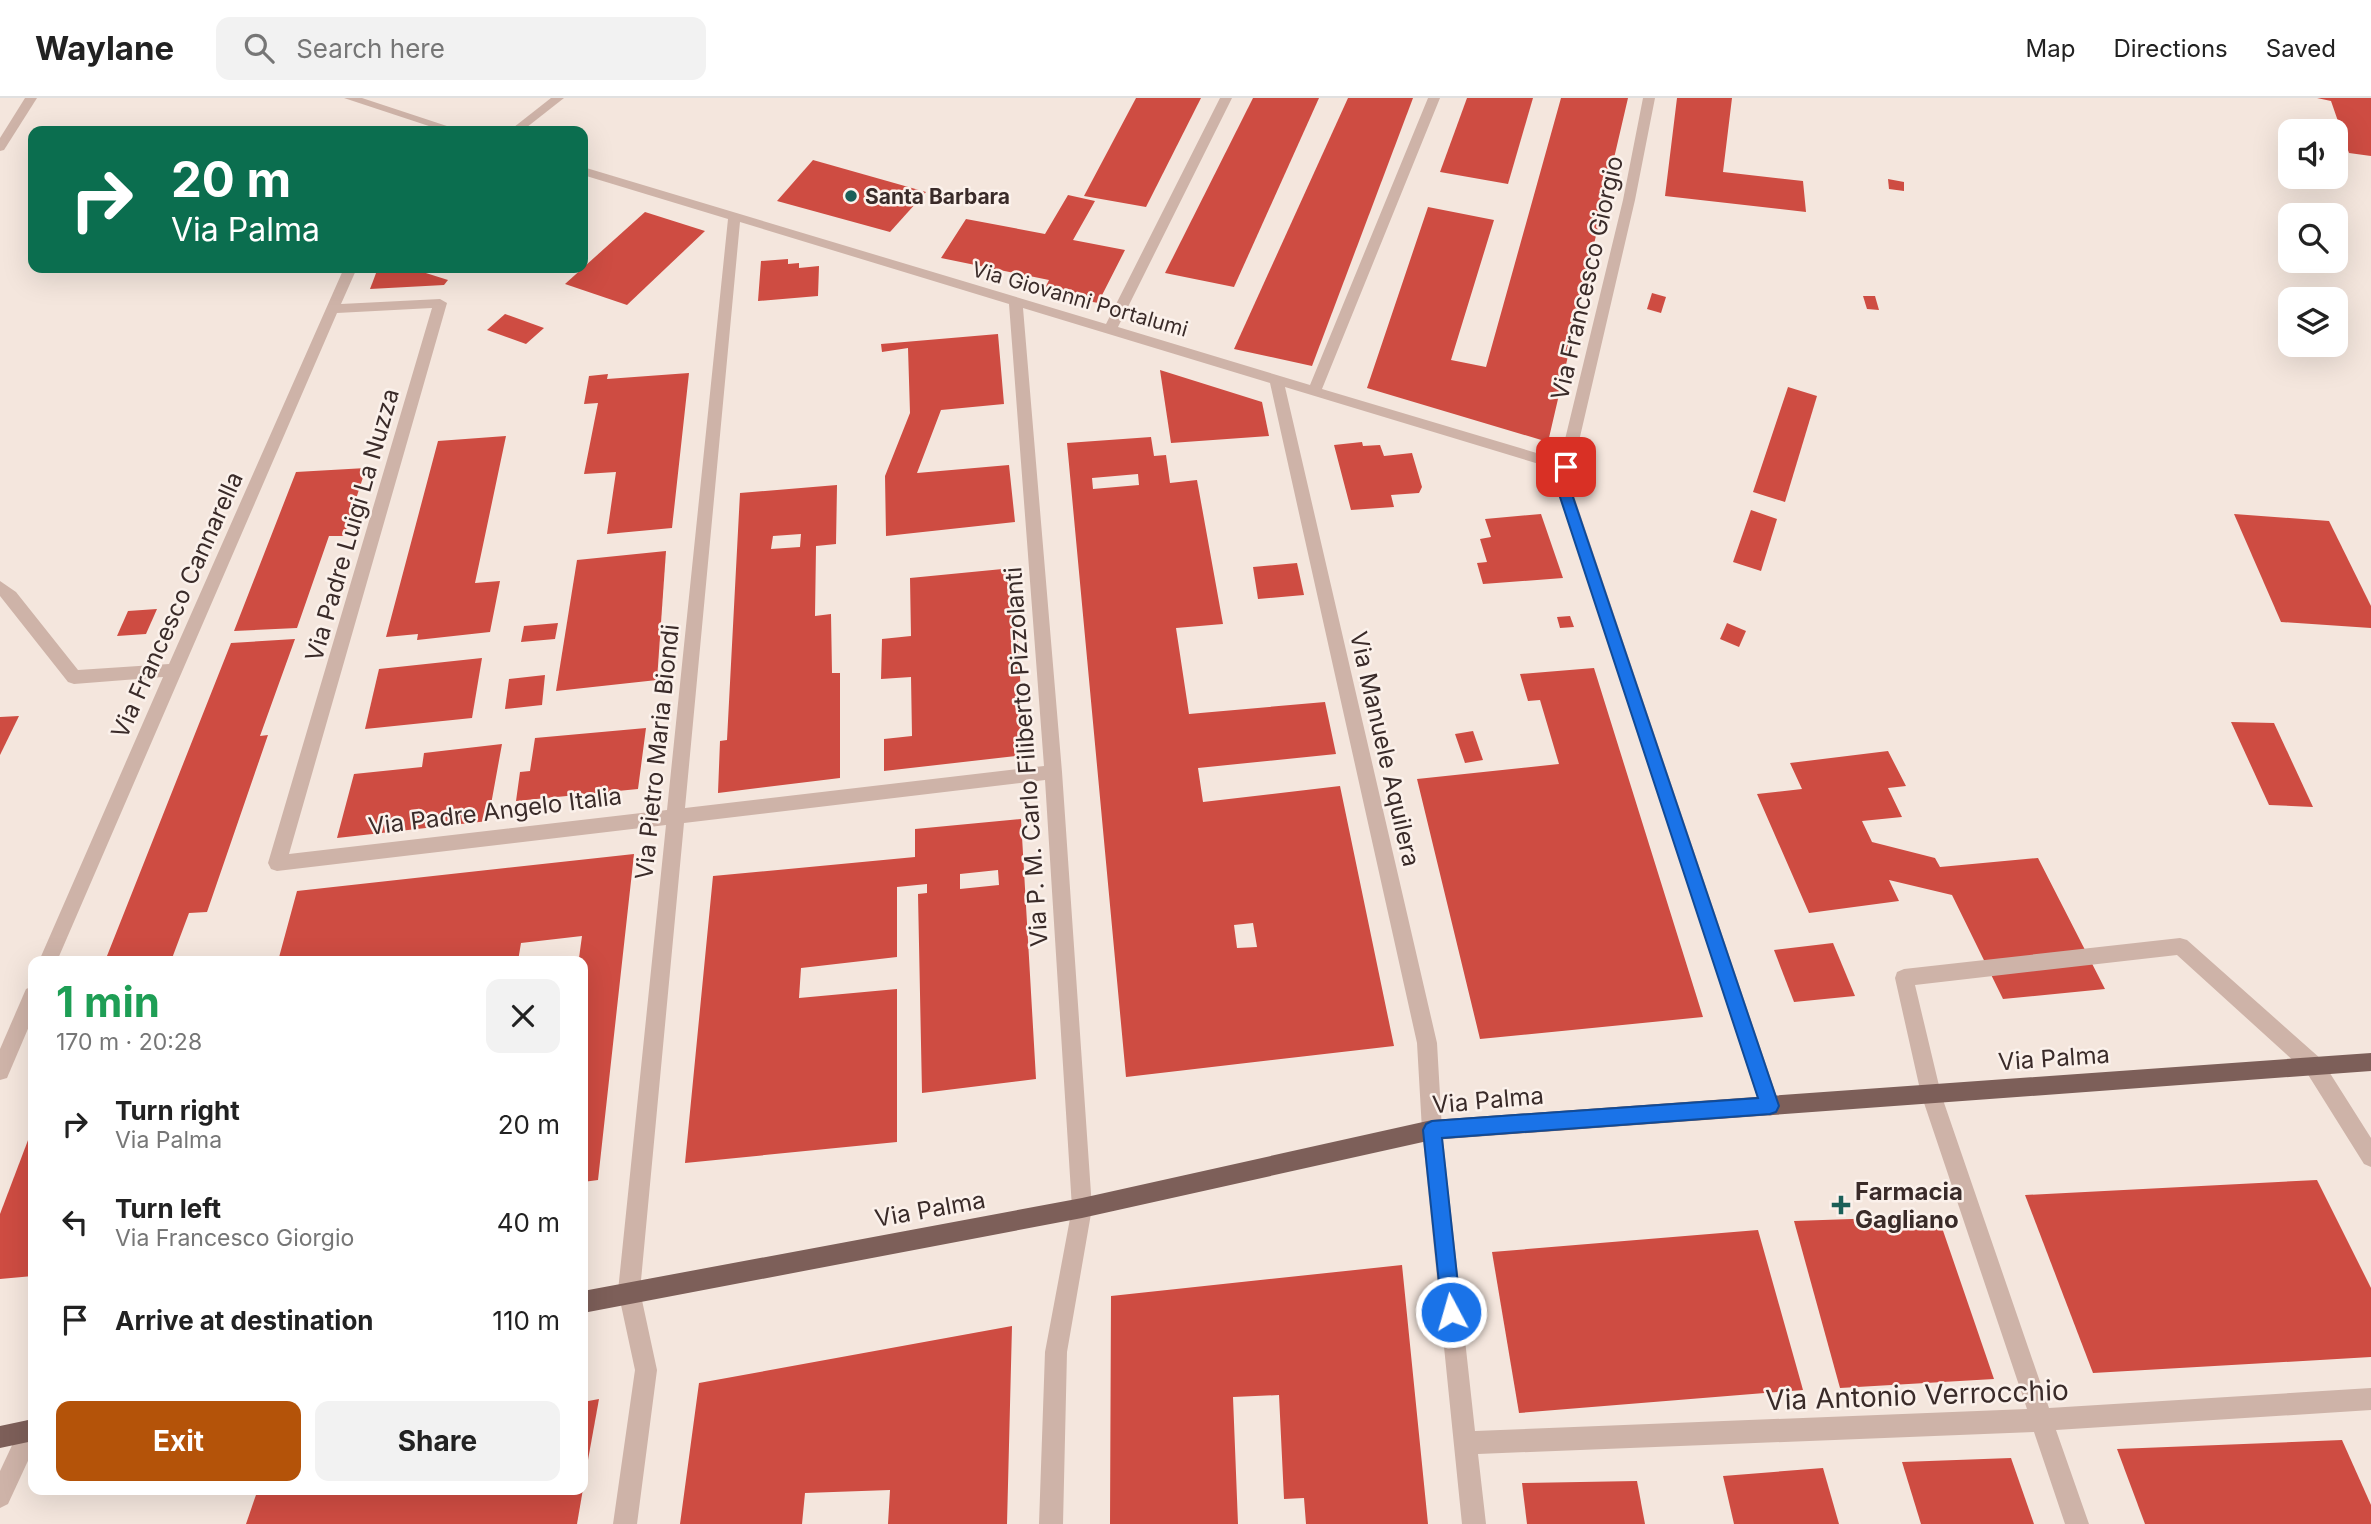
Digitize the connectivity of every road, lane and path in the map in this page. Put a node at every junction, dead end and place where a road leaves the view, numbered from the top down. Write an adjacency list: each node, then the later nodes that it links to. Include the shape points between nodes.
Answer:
1 (31, 98): 11 (street)
2 (350, 98): 7 (street)
3 (558, 98): 10 (street)
4 (1226, 98): 17 (street)
5 (1434, 98): 19 (street)
6 (1650, 98): 20 (street, Via Francesco Giorgio)
7 (414, 118): 8 (street); 9 (street)
8 (410, 126)
9 (440, 126)
10 (522, 126)
11 (0, 147)
12 (588, 173): 13 (street, Via Giovanni Portalumi)
13 (734, 219): 15 (street, Via Giovanni Portalumi); 24 (street, Via Pietro Maria Biondi)
14 (349, 273): 16 (street, Via Francesco Cannarella)
15 (1016, 303): 17 (street, Via Giovanni Portalumi); 23 (street, Via P. M. Carlo Filiberto Pizzolanti)
16 (333, 309): 22 (street, Via Francesco Cannarella); 25 (street, Via Padre Luigi La Nuzza, via 440,303)
17 (1111, 328): 18 (street, Via Giovanni Portalumi)
18 (1276, 380): 19 (street, Via Giovanni Portalumi); 33 (street, Via Manuele Aquilera, via 1427,1043)
19 (1314, 392): 20 (street, Via Giovanni Portalumi)
20 (1566, 467): 32 (street, Via Francesco Giorgio, via 1566,494)
21 (0, 587): 22 (street, via 74,677)
22 (175, 670): 26 (street, Via Francesco Cannarella)
23 (1053, 772): 24 (street, Via Padre Angelo Italia); 35 (street, Via P. M. Carlo Filiberto Pizzolanti)
24 (675, 814): 25 (street, Via Padre Angelo Italia); 36 (street, Via Pietro Maria Biondi)
25 (278, 863)
26 (50, 956)
27 (28, 1007): 30 (street)
28 (2371, 1062): 29 (main road, Via Palma)
29 (2314, 1066): 31 (main road, Via Palma); 31 (street, via 2180,947 1904,978); 34 (street)
30 (0, 1071)
31 (1931, 1094): 32 (main road, Via Palma); 39 (street)
32 (1770, 1106): 33 (main road, Via Palma)
33 (1432, 1130): 35 (main road, Via Palma); 43 (street, Via Manuele Aquilera)
34 (2371, 1157)
35 (1082, 1208): 36 (main road, Via Palma); 46 (street, Via P. M. Carlo Filiberto Pizzolanti, via 1056,1352)
36 (629, 1291): 37 (main road, Via Palma); 45 (street, Via Pietro Maria Biondi, via 646,1370)
37 (588, 1301)
38 (2371, 1399): 39 (street, Via Antonio Verrocchio)
39 (2042, 1420): 43 (street, Via Antonio Verrocchio); 48 (street)
40 (28, 1431): 41 (main road)
41 (0, 1437)
42 (28, 1438): 44 (street)
43 (1465, 1443): 47 (street, Via Manuele Aquilera)
44 (0, 1496)
45 (625, 1524)
46 (1051, 1524)
47 (1474, 1524)
48 (2077, 1524)

